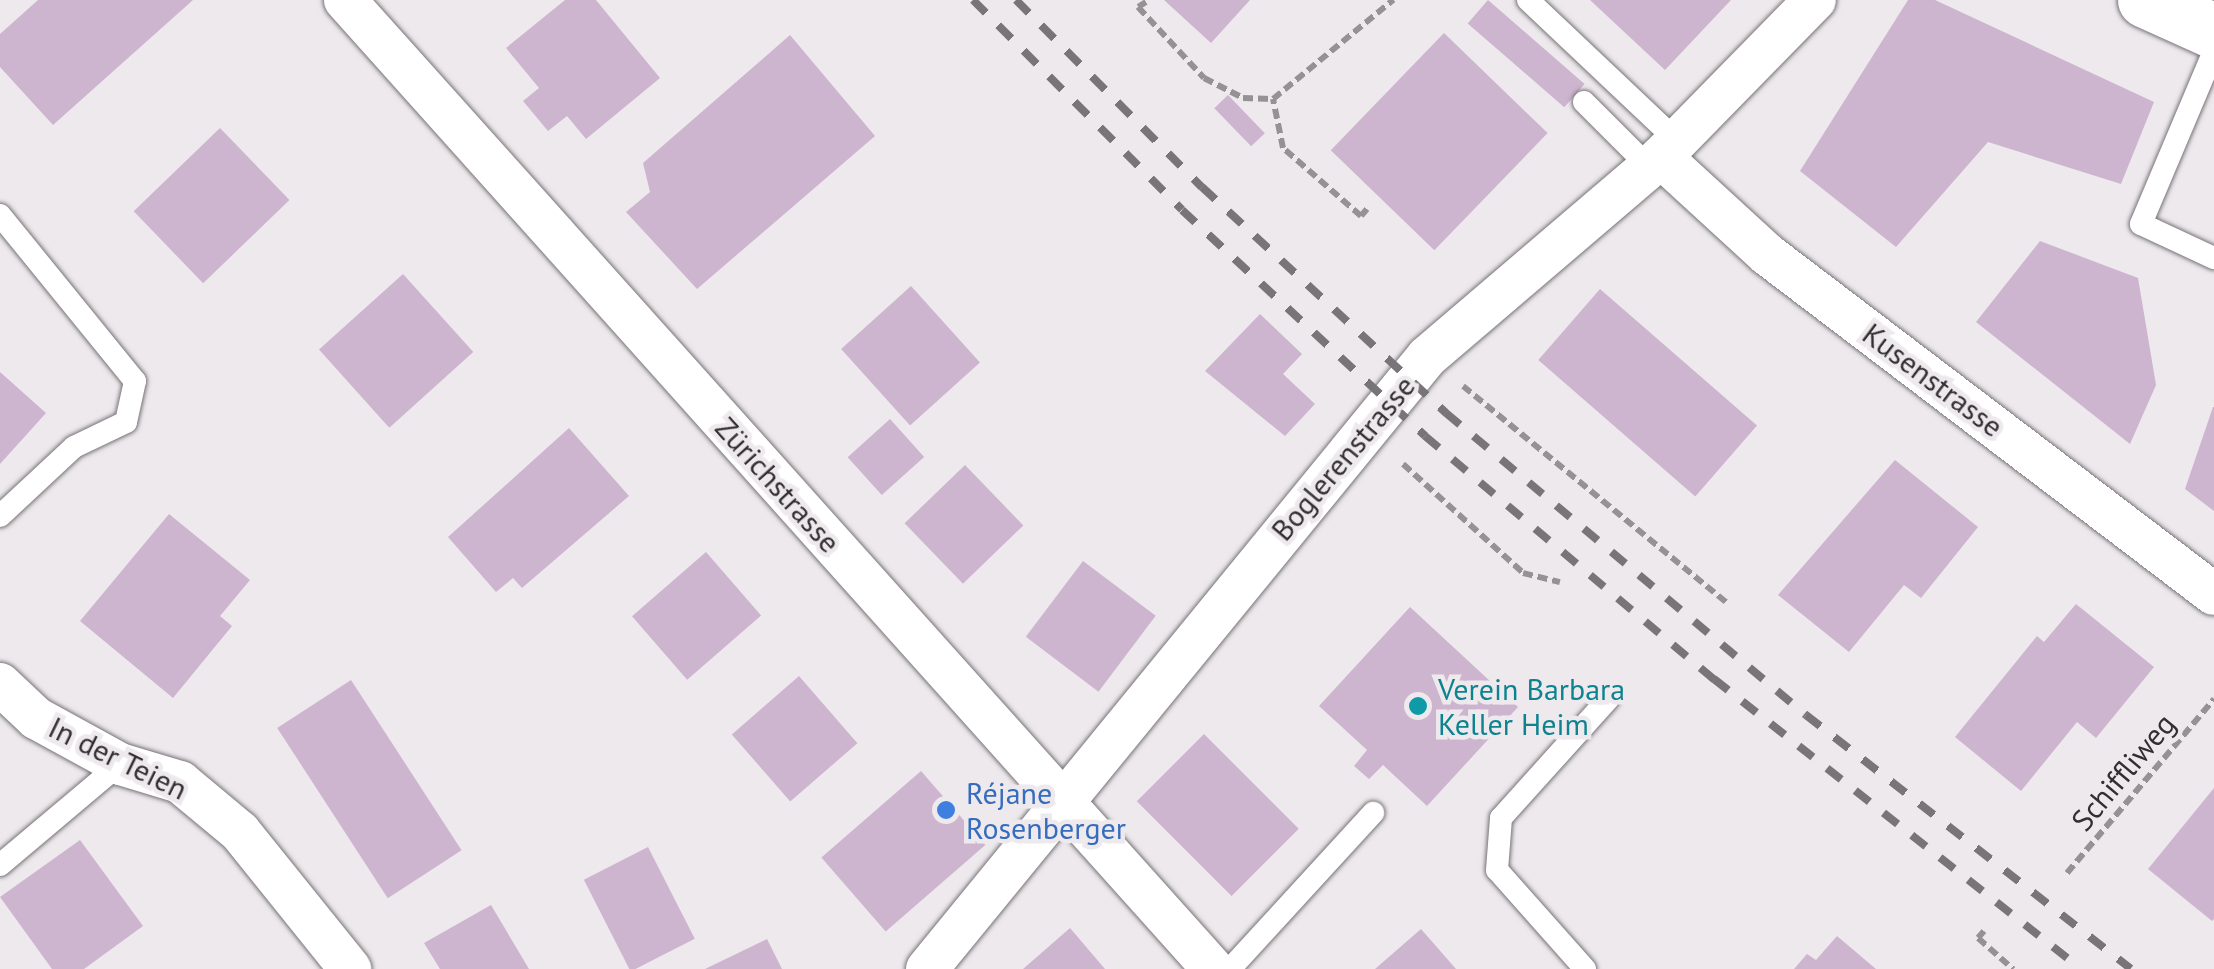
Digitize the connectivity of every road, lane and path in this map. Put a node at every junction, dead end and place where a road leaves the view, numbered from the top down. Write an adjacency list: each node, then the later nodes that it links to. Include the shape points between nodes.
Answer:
1 (345, 0): 25 (street, Zürichstrasse)
2 (1394, 0): 9 (path)
3 (1528, 0): 11 (lane)
4 (1816, 0): 11 (street, Boglerenstrasse)
5 (2145, 0): 7 (main road)
6 (1146, 2): 9 (path, via 1138,7 1204,78 1243,98)
7 (2214, 31)
8 (2214, 51): 14 (lane, via 2141,224)
9 (1273, 99): 12 (path, via 1282,148 1361,216)
10 (1584, 102): 11 (lane)
11 (1662, 155): 15 (street, Boglerenstrasse); 19 (street, Kusenstrasse, via 1768,255)
12 (1368, 209)
13 (0, 215): 17 (lane, via 134,381 126,422 74,447)
14 (2214, 258)
15 (1428, 356): 16 (street, Boglerenstrasse); 20 (path)
16 (1365, 430): 18 (path, via 1523,573); 25 (street, Boglerenstrasse)
17 (0, 516)
18 (1560, 582)
19 (2214, 594)
20 (1728, 604)
21 (0, 684): 24 (street, In der Teien, via 36,718)
22 (1608, 699): 34 (lane, via 1501,818 1498,853 1497,870)
23 (2214, 700): 28 (path, Schiffliweg)
24 (120, 764): 27 (lane); 30 (street, In der Teien, via 180,782 240,832)
25 (1062, 804): 31 (street, Boglerenstrasse); 32 (street, Zürichstrasse)
26 (1373, 813): 33 (lane)
27 (0, 865)
28 (2067, 873)
29 (1984, 931): 35 (path, via 1978,938)
30 (350, 969)
31 (927, 969)
32 (1213, 969)
33 (1230, 969)
34 (1586, 969)
35 (2013, 969)

